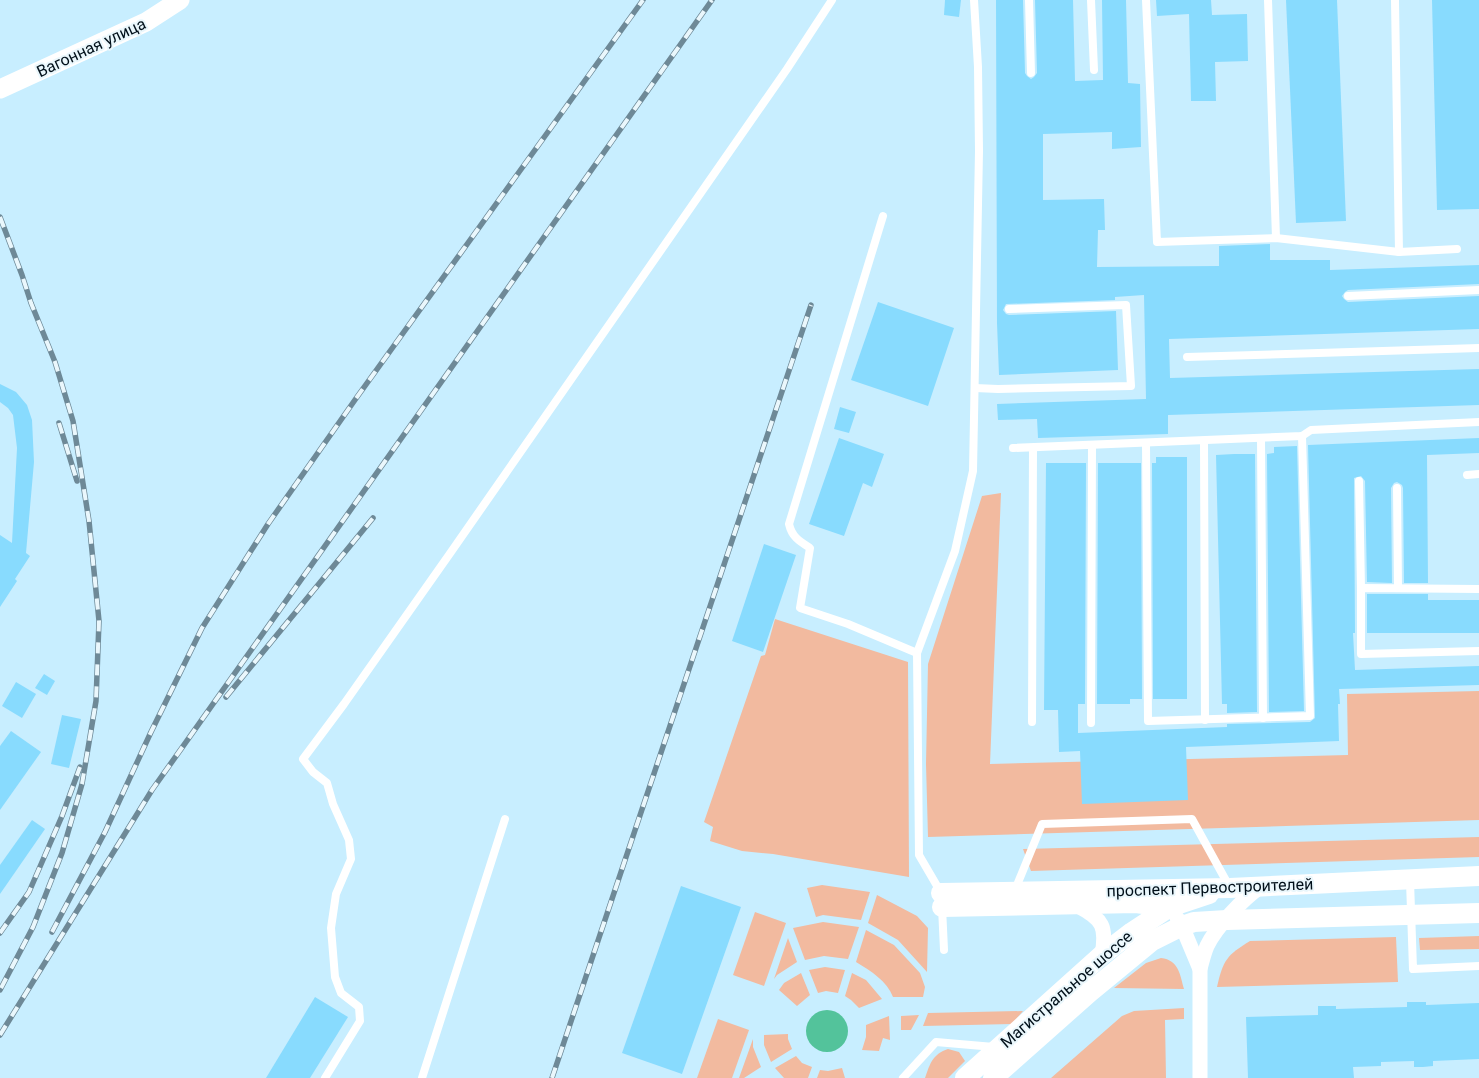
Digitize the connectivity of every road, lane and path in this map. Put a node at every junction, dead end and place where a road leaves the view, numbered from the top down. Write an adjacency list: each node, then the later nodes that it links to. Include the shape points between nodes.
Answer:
1 (180, 0): 11 (street, Вагонная улица, via 146,22)
2 (832, 0): 64 (lane, via 451,552 303,759 327,783 349,840 351,859 336,894 331,928 335,977 341,993 359,1006 360,1021)
3 (974, 0): 21 (lane, via 978,67)
4 (1029, 0): 10 (lane)
5 (1091, 0): 9 (lane)
6 (1146, 0): 13 (lane, via 1157,242)
7 (1268, 0): 13 (lane)
8 (1395, 0): 15 (lane)
9 (1094, 70)
10 (1031, 73)
11 (3, 87)
12 (883, 216): 38 (lane, via 789,524 795,538 810,548 800,608)
13 (1276, 238): 15 (lane)
14 (1457, 249): 15 (lane)
15 (1399, 252)
16 (1479, 290): 17 (lane)
17 (1348, 296)
18 (1009, 309): 21 (lane, via 1126,305 1131,386)
19 (1479, 348): 20 (lane)
20 (1187, 357)
21 (975, 388): 38 (lane, via 973,471 955,551)
22 (1479, 422): 23 (lane, via 1311,430)
23 (1302, 436): 24 (lane); 39 (lane, via 1310,716)
24 (1261, 438): 25 (lane); 39 (lane)
25 (1204, 440): 26 (lane); 40 (lane)
26 (1146, 443): 27 (lane); 40 (lane, via 1148,721)
27 (1092, 445): 29 (lane); 42 (lane)
28 (1013, 448): 29 (lane)
29 (1033, 448): 41 (lane)
30 (1479, 474): 31 (lane)
31 (1467, 475)
32 (1359, 482): 34 (lane)
33 (1397, 488): 35 (lane)
34 (1361, 588): 35 (lane); 37 (lane, via 1361,654)
35 (1398, 588): 36 (lane)
36 (1479, 589)
37 (1479, 652)
38 (917, 653): 50 (lane, via 919,855)
39 (1263, 718): 40 (lane)
40 (1205, 720)
41 (1032, 722)
42 (1091, 723)
43 (506, 819): 65 (lane)
44 (1479, 876): 45 (main road, проспект Первостроителей)
45 (1410, 878): 46 (main road, проспект Первостроителей); 54 (lane)
46 (1260, 887): 47 (main road, проспект Первостроителей); 55 (street)
47 (1230, 888): 48 (lane, via 1192,818 1042,824); 49 (main road, проспект Первостроителей); 52 (main road, Магистральное шоссе)
48 (1015, 892): 49 (main road, проспект Первостроителей); 50 (main road, проспект Первостроителей)
49 (1084, 898): 50 (main road); 51 (main road); 59 (street, via 1103,926)
50 (942, 900): 58 (lane)
51 (1136, 903): 52 (main road); 56 (street)
52 (1170, 907): 55 (main road); 56 (main road, Магистральное шоссе); 57 (street)
53 (1479, 913): 54 (main road, проспект Первостроителей)
54 (1412, 915): 55 (main road, проспект Первостроителей); 60 (lane, via 1413,969)
55 (1227, 920): 57 (main road, Магистральное шоссе); 61 (street, via 1208,945)
56 (1145, 923): 59 (main road, Магистральное шоссе); 62 (street, via 1134,946)
57 (1182, 926): 61 (street); 62 (main road, Магистральное шоссе, via 1152,941)
58 (944, 950)
59 (1102, 955): 63 (main road, Магистральное шоссе)
60 (1479, 966)
61 (1200, 969): 69 (street)
62 (1116, 970): 63 (main road, Магистральное шоссе)
63 (1004, 1055): 66 (lane, via 936,1042); 67 (main road, Магистральное шоссе); 68 (main road, Магистральное шоссе)
64 (325, 1078)
65 (422, 1078)
66 (903, 1078)
67 (965, 1078)
68 (993, 1078)
69 (1200, 1078)

